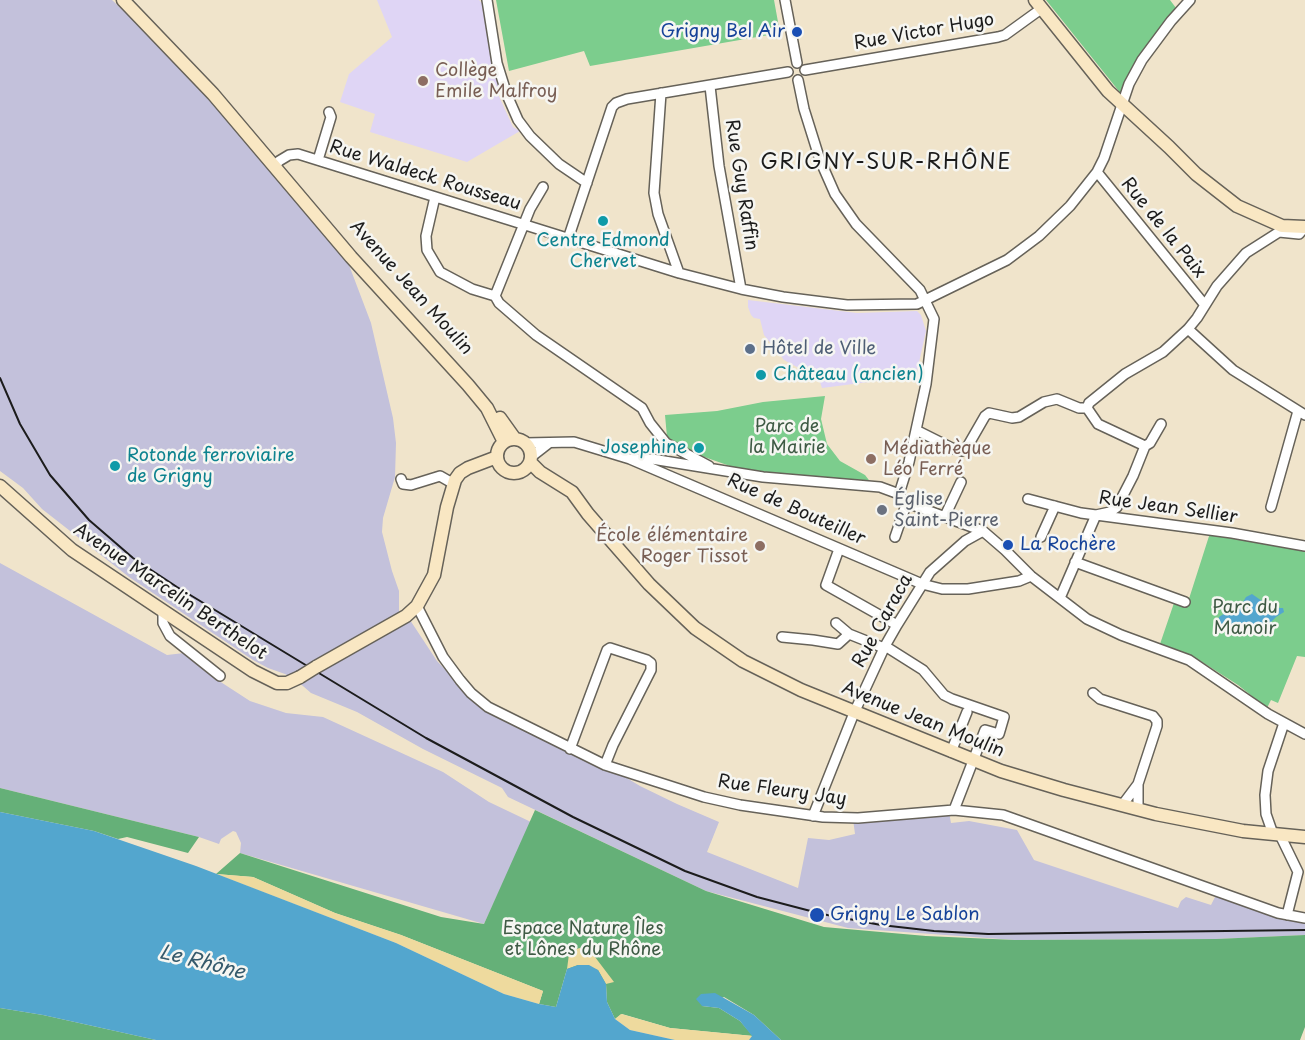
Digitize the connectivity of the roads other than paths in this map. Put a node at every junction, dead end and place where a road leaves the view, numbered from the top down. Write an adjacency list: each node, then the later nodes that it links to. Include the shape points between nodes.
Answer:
1 (123, 0): 16 (main road)
2 (131, 0): 16 (main road, via 157,34 227,101)
3 (487, 0): 18 (street, via 497,63 518,120 559,164)
4 (785, 0): 7 (street)
5 (1190, 0): 13 (street, Rue Waldeck Rousseau, via 1142,60)
6 (1038, 4): 8 (street, Rue Victor Hugo, via 998,37); 13 (main road)
7 (797, 63): 8 (street); 9 (street, via 790,65)
8 (805, 70): 10 (street)
9 (788, 72): 10 (street); 11 (street)
10 (798, 80): 27 (street, via 820,160 835,194 856,224)
11 (710, 86): 12 (street); 25 (street, Rue Guy Raffin)
12 (662, 93): 18 (street, via 614,105); 24 (street, via 654,193)
13 (1122, 104): 17 (street, Rue Waldeck Rousseau); 22 (main road, via 1196,174 1237,206 1282,226)
14 (329, 112): 15 (street, via 331,117)
15 (318, 160): 16 (street, Rue Waldeck Rousseau, via 298,154); 20 (street, Rue Waldeck Rousseau)
16 (277, 164): 34 (main road, Avenue Jean Moulin, via 401,307 486,397)
17 (1096, 172): 27 (street, Rue Waldeck Rousseau, via 1070,206 1039,236 1007,260); 28 (street, Rue de la Paix)
18 (587, 183): 23 (street)
19 (543, 188): 21 (street)
20 (435, 197): 21 (street, Rue Waldeck Rousseau); 26 (street, via 426,236 433,261 440,272)
21 (524, 224): 23 (street, Rue Waldeck Rousseau); 26 (street)
22 (1305, 227): 28 (street, via 1299,234 1279,232 1246,253)
23 (568, 239): 24 (street, Rue Waldeck Rousseau)
24 (679, 273): 25 (street, Rue Waldeck Rousseau)
25 (741, 289): 27 (street, Rue Waldeck Rousseau, via 862,306)
26 (495, 296): 40 (street, via 537,335 642,408 666,443)
27 (926, 301): 33 (street, via 934,327)
28 (1204, 304): 29 (street)
29 (1188, 329): 30 (street, via 1164,352 1125,374); 31 (street, via 1233,370)
30 (1087, 408): 33 (street, via 1057,399 1019,417 989,413 962,451); 36 (street, via 1098,424)
31 (1301, 413): 50 (street)
32 (1161, 424): 36 (street)
33 (916, 430): 46 (street)
34 (515, 441): 35 (street, Rue de Bouteiller); 37 (main road, via 529,448); 39 (main road, via 498,452)
35 (549, 443): 37 (street); 38 (street, Rue de Bouteiller, via 574,442)
36 (1145, 446): 52 (street, via 1117,507)
37 (530, 459): 41 (main road); 51 (main road, Avenue Jean Moulin, via 540,472 572,492)
38 (630, 459): 40 (street); 58 (street, Rue de Bouteiller)
39 (500, 462): 41 (main road, via 510,472); 44 (main road, via 464,471)
40 (717, 469): 46 (street, via 880,487)
41 (520, 472): 51 (main road, Avenue Jean Moulin, via 557,488)
42 (401, 479): 44 (street, via 403,484 411,485 440,477)
43 (961, 482): 53 (street)
44 (454, 484): 64 (main road, via 436,566)
45 (0, 486): 65 (main road, Avenue Marcelin Berthelot, via 72,550)
46 (899, 494): 48 (street)
47 (1028, 499): 49 (street, Rue Jean Sellier)
48 (907, 502): 53 (street); 55 (street)
49 (1054, 506): 52 (street, Rue Jean Sellier); 56 (street)
50 (1271, 507)
51 (588, 514): 74 (main road, Avenue Jean Moulin, via 649,584 695,628 743,661)
52 (1096, 515): 57 (street, Rue Jean Sellier); 59 (street)
53 (945, 516): 54 (street)
54 (983, 531): 60 (street); 61 (street, Rue Caraca, via 947,556)
55 (896, 537)
56 (1041, 537)
57 (1305, 546)
58 (839, 549): 61 (street, Rue de Bouteiller); 67 (street, via 826,585)
59 (1075, 562): 62 (street); 63 (street)
60 (1031, 576): 61 (street, Rue de Bouteiller, via 956,591); 62 (street)
61 (922, 584): 67 (street, Rue Caraca)
62 (1060, 598): 75 (street, via 1087,619 1189,660)
63 (1185, 602)
64 (417, 606): 65 (main road, Avenue Marcelin Berthelot, bridge, via 316,668 282,683 266,679); 77 (street, Rue Fleury Jay, via 443,657 471,693 488,707)
65 (163, 611): 71 (street, via 163,623 170,636)
66 (836, 623): 68 (street)
67 (897, 625): 70 (street, Rue Caraca)
68 (849, 634): 69 (street, via 838,644); 70 (street)
69 (782, 637)
70 (884, 647): 74 (street, Rue Caraca); 79 (street, via 923,670 952,699 1004,717 999,734 986,730)
71 (220, 676)
72 (1093, 693): 81 (street, via 1157,721)
73 (967, 712): 78 (street)
74 (854, 713): 78 (main road, Avenue Jean Moulin); 85 (street, Rue Caraca)
75 (1284, 723): 76 (street); 86 (street, via 1268,771 1265,795 1266,814)
76 (1305, 734)
77 (570, 749): 80 (street, Rue Fleury Jay); 80 (street, via 607,650 647,660 651,670)
78 (951, 752): 79 (main road, Avenue Jean Moulin)
79 (975, 761): 82 (main road, Avenue Jean Moulin, via 1064,790); 84 (street)
80 (605, 765): 85 (street, Rue Fleury Jay, via 704,797)
81 (1138, 784): 82 (street); 83 (street)
82 (1123, 804): 83 (main road, Avenue Jean Moulin)
83 (1138, 808): 86 (main road, Avenue Jean Moulin, via 1243,831)
84 (954, 810): 85 (street, Rue Fleury Jay, via 840,819); 88 (street, Rue Fleury Jay, via 1003,815)
85 (813, 816)
86 (1276, 834): 87 (main road, Avenue Jean Moulin); 88 (street, via 1298,872)
87 (1305, 837)
88 (1287, 915): 89 (street, Rue Fleury Jay)
89 (1305, 918)

